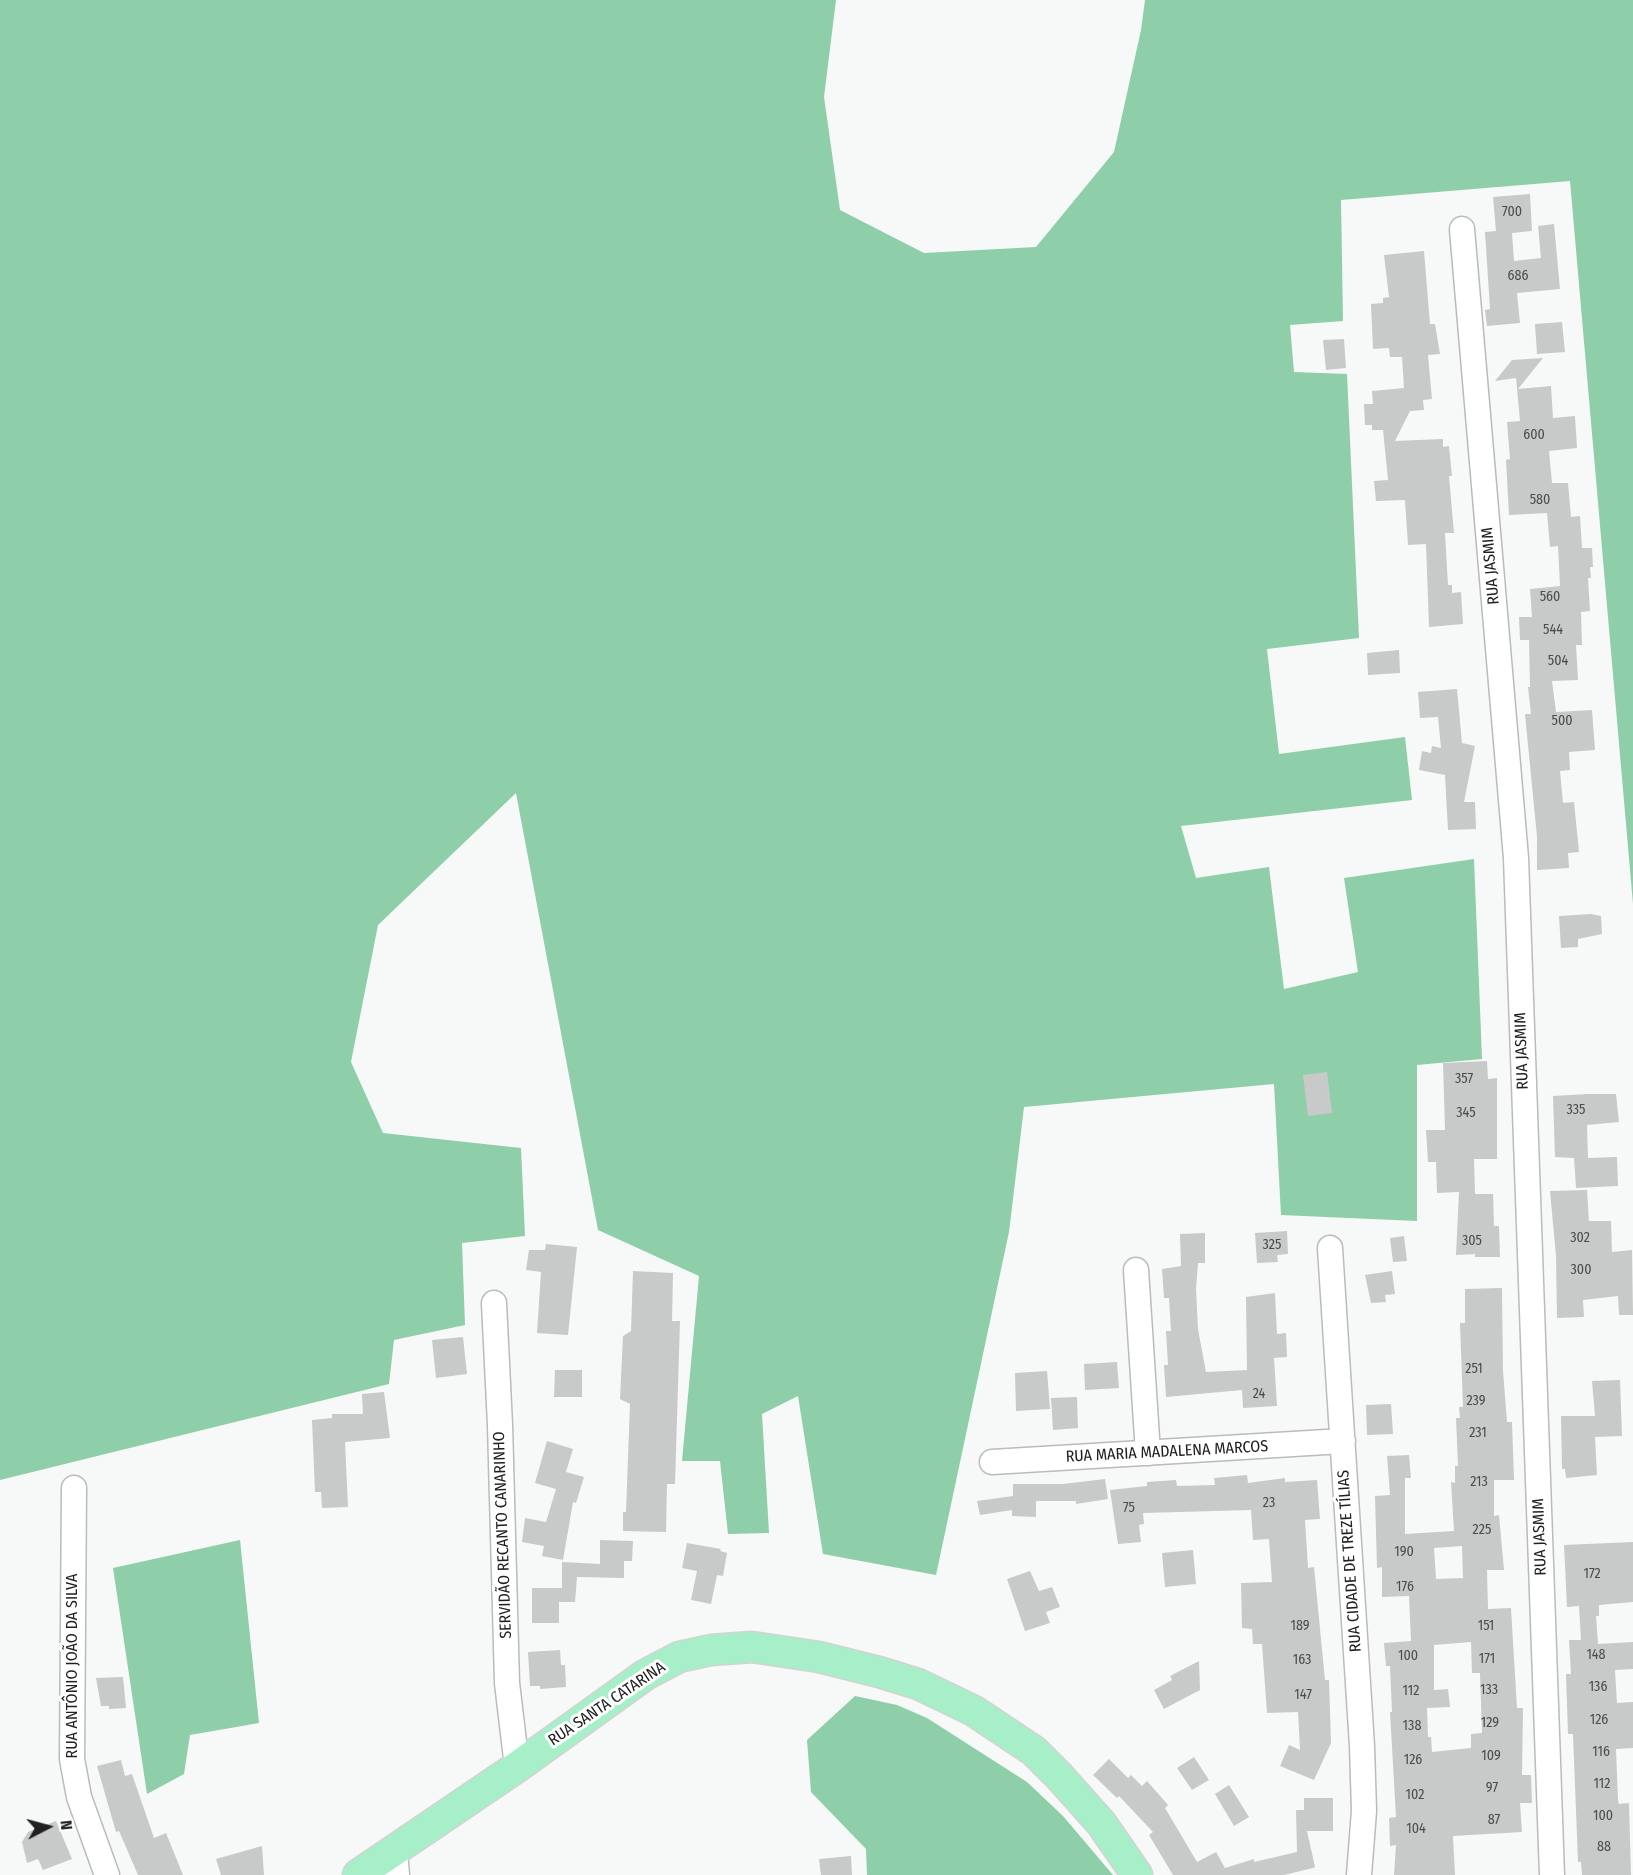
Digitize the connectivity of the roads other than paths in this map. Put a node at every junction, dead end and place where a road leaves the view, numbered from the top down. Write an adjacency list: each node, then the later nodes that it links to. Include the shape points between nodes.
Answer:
1 (1462, 229): 15 (street, RUA JASMIM, via 1515,858)
2 (1330, 1248): 5 (street, RUA CIDADE DE TREZE TÍLIAS)
3 (1136, 1270): 6 (street)
4 (494, 1303): 9 (street, SERVIDÃO RECANTO CANARINHO, via 507,1683)
5 (1343, 1441): 6 (street, RUA MARIA MADALENA MARCOS); 14 (street, RUA CIDADE DE TREZE TÍLIAS, via 1362,1746 1364,1811)
6 (1148, 1453): 7 (street, RUA MARIA MADALENA MARCOS)
7 (992, 1462)
8 (74, 1488): 11 (street, RUA ANTÔNIO JOÃO DA SILVA, via 72,1759 79,1797)
9 (517, 1767): 10 (main road, RUA SANTA CATARINA); 13 (main road, RUA SANTA CATARINA, via 645,1675 679,1657 752,1647 799,1653 918,1684 1001,1727 1059,1776 1101,1823)
10 (396, 1863): 12 (main road, RUA SANTA CATARINA)
11 (107, 1875)
12 (358, 1875)
13 (1137, 1875)
14 (1359, 1875)
15 (1552, 1875)

